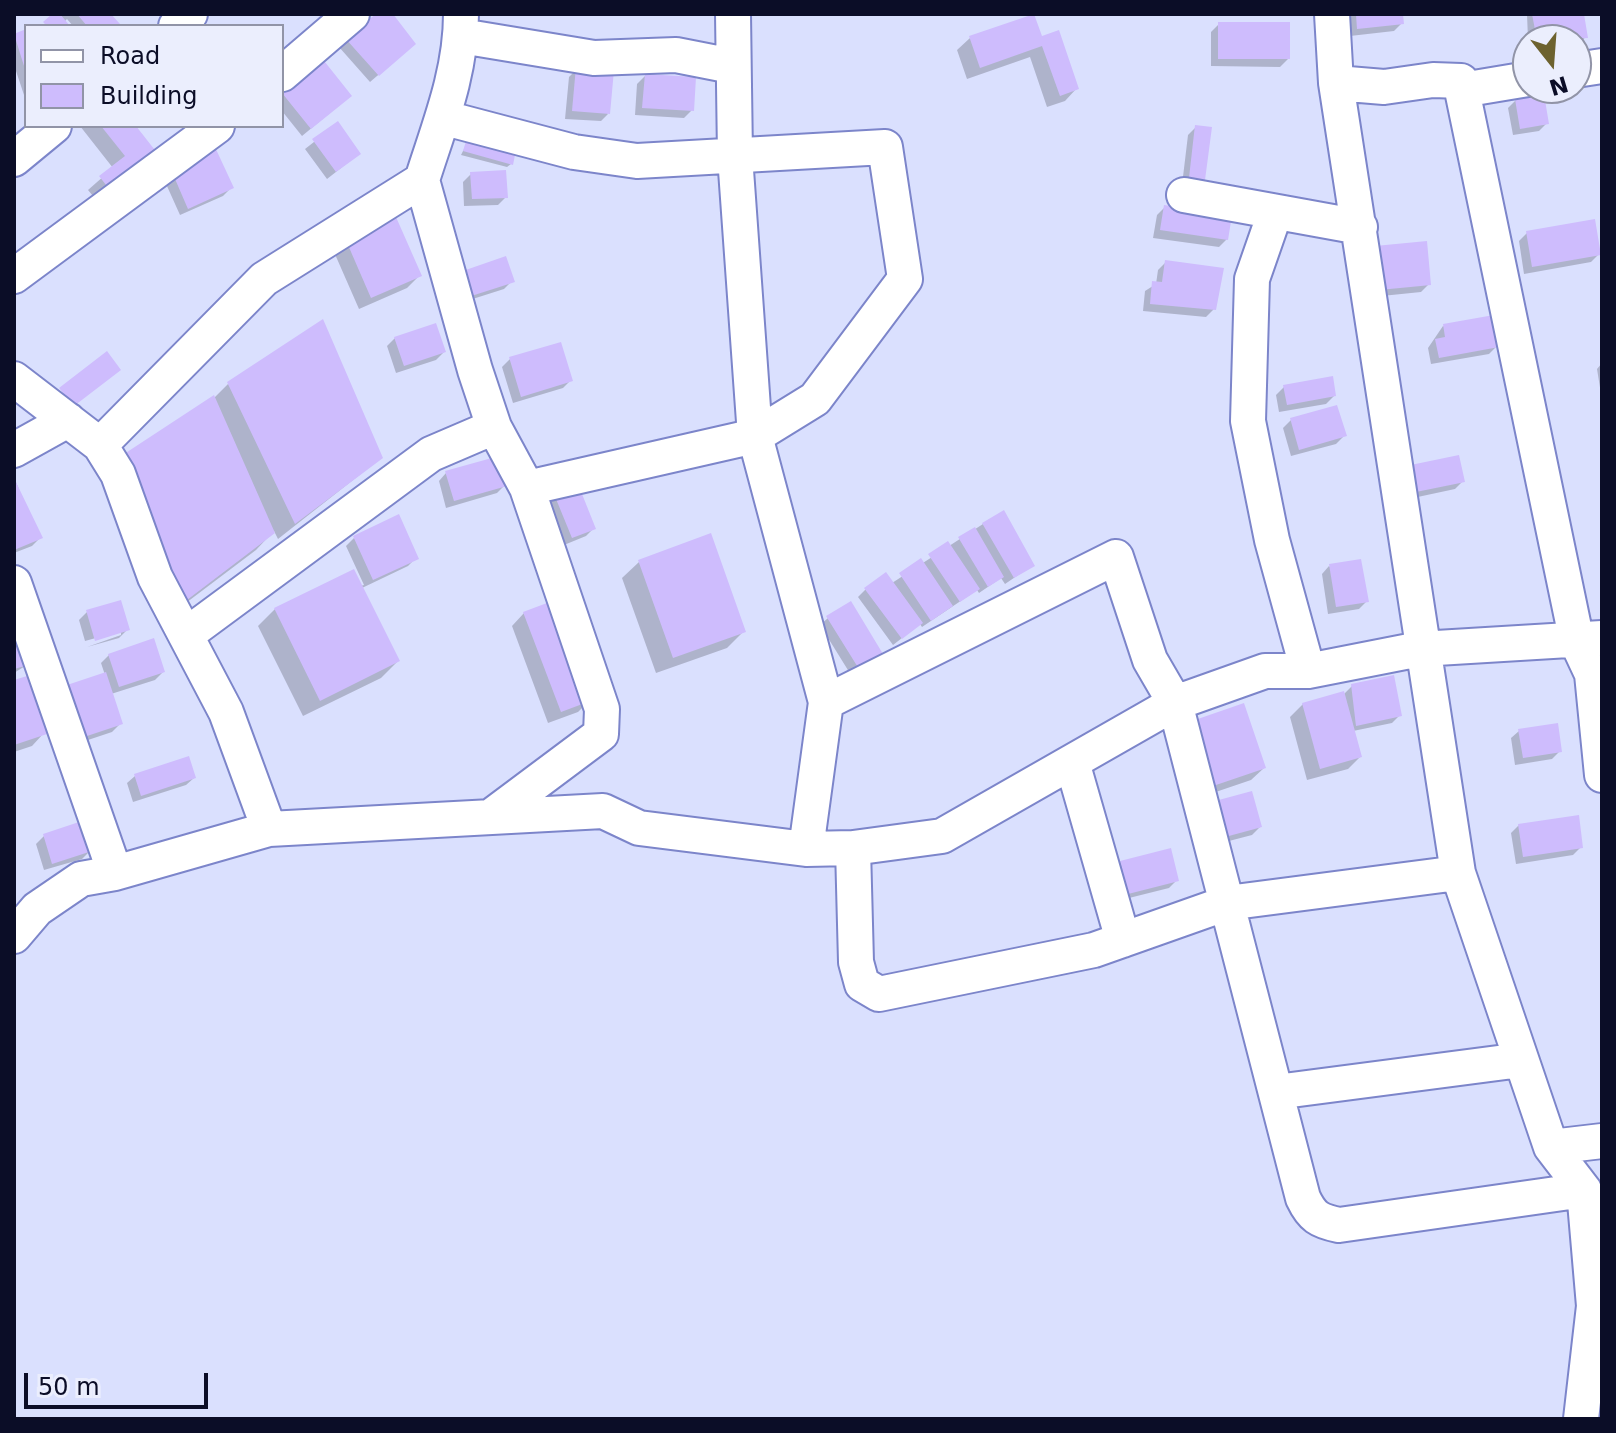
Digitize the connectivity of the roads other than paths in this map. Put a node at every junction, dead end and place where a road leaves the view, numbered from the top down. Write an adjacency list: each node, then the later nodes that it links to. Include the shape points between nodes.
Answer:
1 (352, 14): 6 (street)
2 (733, 14): 5 (street)
3 (1332, 14): 8 (street)
4 (461, 25): 5 (street, via 594,58 676,55); 10 (street)
5 (732, 66): 13 (street)
6 (284, 72)
7 (1512, 82): 9 (street)
8 (1336, 83): 9 (street, via 1384,87 1461,81); 18 (street)
9 (1462, 90): 29 (street)
10 (445, 118): 13 (street, via 574,152 637,161); 15 (street)
11 (52, 128): 14 (street)
12 (214, 128): 19 (street)
13 (735, 156): 23 (street); 23 (street, via 885,147 905,279 815,399)
14 (14, 159)
15 (422, 180): 22 (street); 24 (street, via 264,279)
16 (1184, 195): 17 (street)
17 (1275, 213): 18 (street); 31 (street, via 1252,279 1248,421 1272,540)
18 (1360, 227): 30 (street)
19 (14, 276)
20 (14, 379): 21 (street)
21 (68, 420): 24 (street); 25 (street)
22 (494, 427): 26 (street); 28 (street, via 431,454)
23 (755, 436): 26 (street); 32 (street)
24 (100, 445): 28 (street, via 118,474 155,577)
25 (14, 450)
26 (527, 488): 36 (street, via 602,709 601,734)
27 (14, 583): 40 (street)
28 (186, 635): 37 (street, via 226,712)
29 (1589, 640): 30 (street); 35 (street)
30 (1420, 649): 31 (street); 41 (street)
31 (1308, 671): 33 (street, via 1265,671)
32 (826, 702): 33 (street, via 1116,557 1150,660); 39 (street)
33 (1175, 703): 34 (street); 43 (street)
34 (1072, 762): 38 (street, via 942,836); 45 (street)
35 (1602, 775)
36 (494, 814): 37 (street); 39 (street, via 603,811 639,828)
37 (269, 829): 40 (street)
38 (853, 848): 39 (street); 45 (street, via 856,962 862,984 879,994)
39 (806, 849)
40 (115, 873): 42 (street, via 81,879)
41 (1458, 873): 43 (street); 46 (street)
42 (25, 902): 44 (street)
43 (1227, 903): 45 (street); 47 (street)
44 (14, 936)
45 (1123, 940)
46 (1521, 1060): 47 (street); 49 (street)
47 (1276, 1092): 50 (street, via 1303,1198 1319,1221 1339,1225)
48 (1602, 1141): 49 (street)
49 (1551, 1147): 50 (street)
50 (1584, 1190): 51 (street)
51 (1598, 1306): 52 (street)
52 (1581, 1419)

